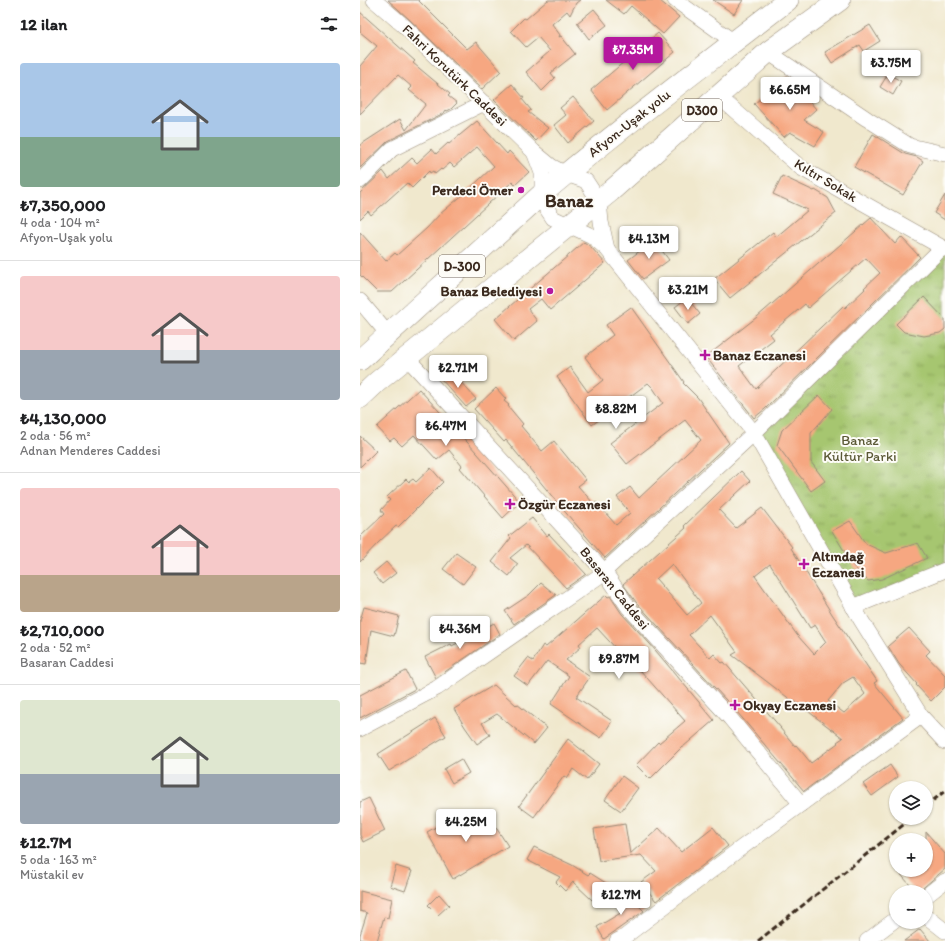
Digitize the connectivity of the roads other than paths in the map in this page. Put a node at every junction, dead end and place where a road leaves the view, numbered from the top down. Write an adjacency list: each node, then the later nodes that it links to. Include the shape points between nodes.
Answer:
1 (374, 0): 8 (street, Fahri Korutürk Caddesi)
2 (675, 0): 5 (street)
3 (788, 0): 5 (highway, Afyon-Uşak yolu / D300)
4 (840, 0): 6 (highway, D300)
5 (734, 42): 11 (highway, Afyon-Uşak yolu / D300)
6 (768, 52): 7 (highway, D300); 10 (street, via 910,146)
7 (718, 96): 14 (highway, D300); 16 (street, Kıltır Sokak, via 801,168)
8 (484, 103): 9 (street, Fahri Korutürk Caddesi); 12 (street, via 392,149)
9 (534, 152): 11 (street, Fahri Korutürk Caddesi); 13 (street, via 542,173)
10 (945, 154)
11 (566, 174): 13 (highway, D-300); 14 (street, via 586,181)
12 (360, 181)
13 (542, 194): 15 (street, via 545,206 553,218); 19 (highway, D-300)
14 (599, 201): 15 (highway, D300); 17 (street)
15 (569, 226): 17 (street, via 592,236); 20 (highway, D300)
16 (944, 248): 23 (street)
17 (607, 249): 23 (street)
18 (360, 301): 19 (street)
19 (388, 334): 21 (highway, D-300)
20 (407, 358): 22 (highway, D300); 25 (street, Basaran Caddesi)
21 (360, 360)
22 (360, 398)
23 (754, 433): 25 (street); 26 (street)
24 (945, 570): 26 (street)
25 (604, 571): 28 (street, via 437,688); 30 (street, Basaran Caddesi, via 629,608 730,718)
26 (853, 607): 27 (street)
27 (921, 716): 29 (street); 30 (street)
28 (360, 729)
29 (945, 742)
30 (801, 804): 36 (street)
31 (945, 881): 32 (street)
32 (933, 890)
33 (933, 922): 35 (street)
34 (889, 924): 37 (street)
35 (945, 931)
36 (617, 941)
37 (867, 941)

